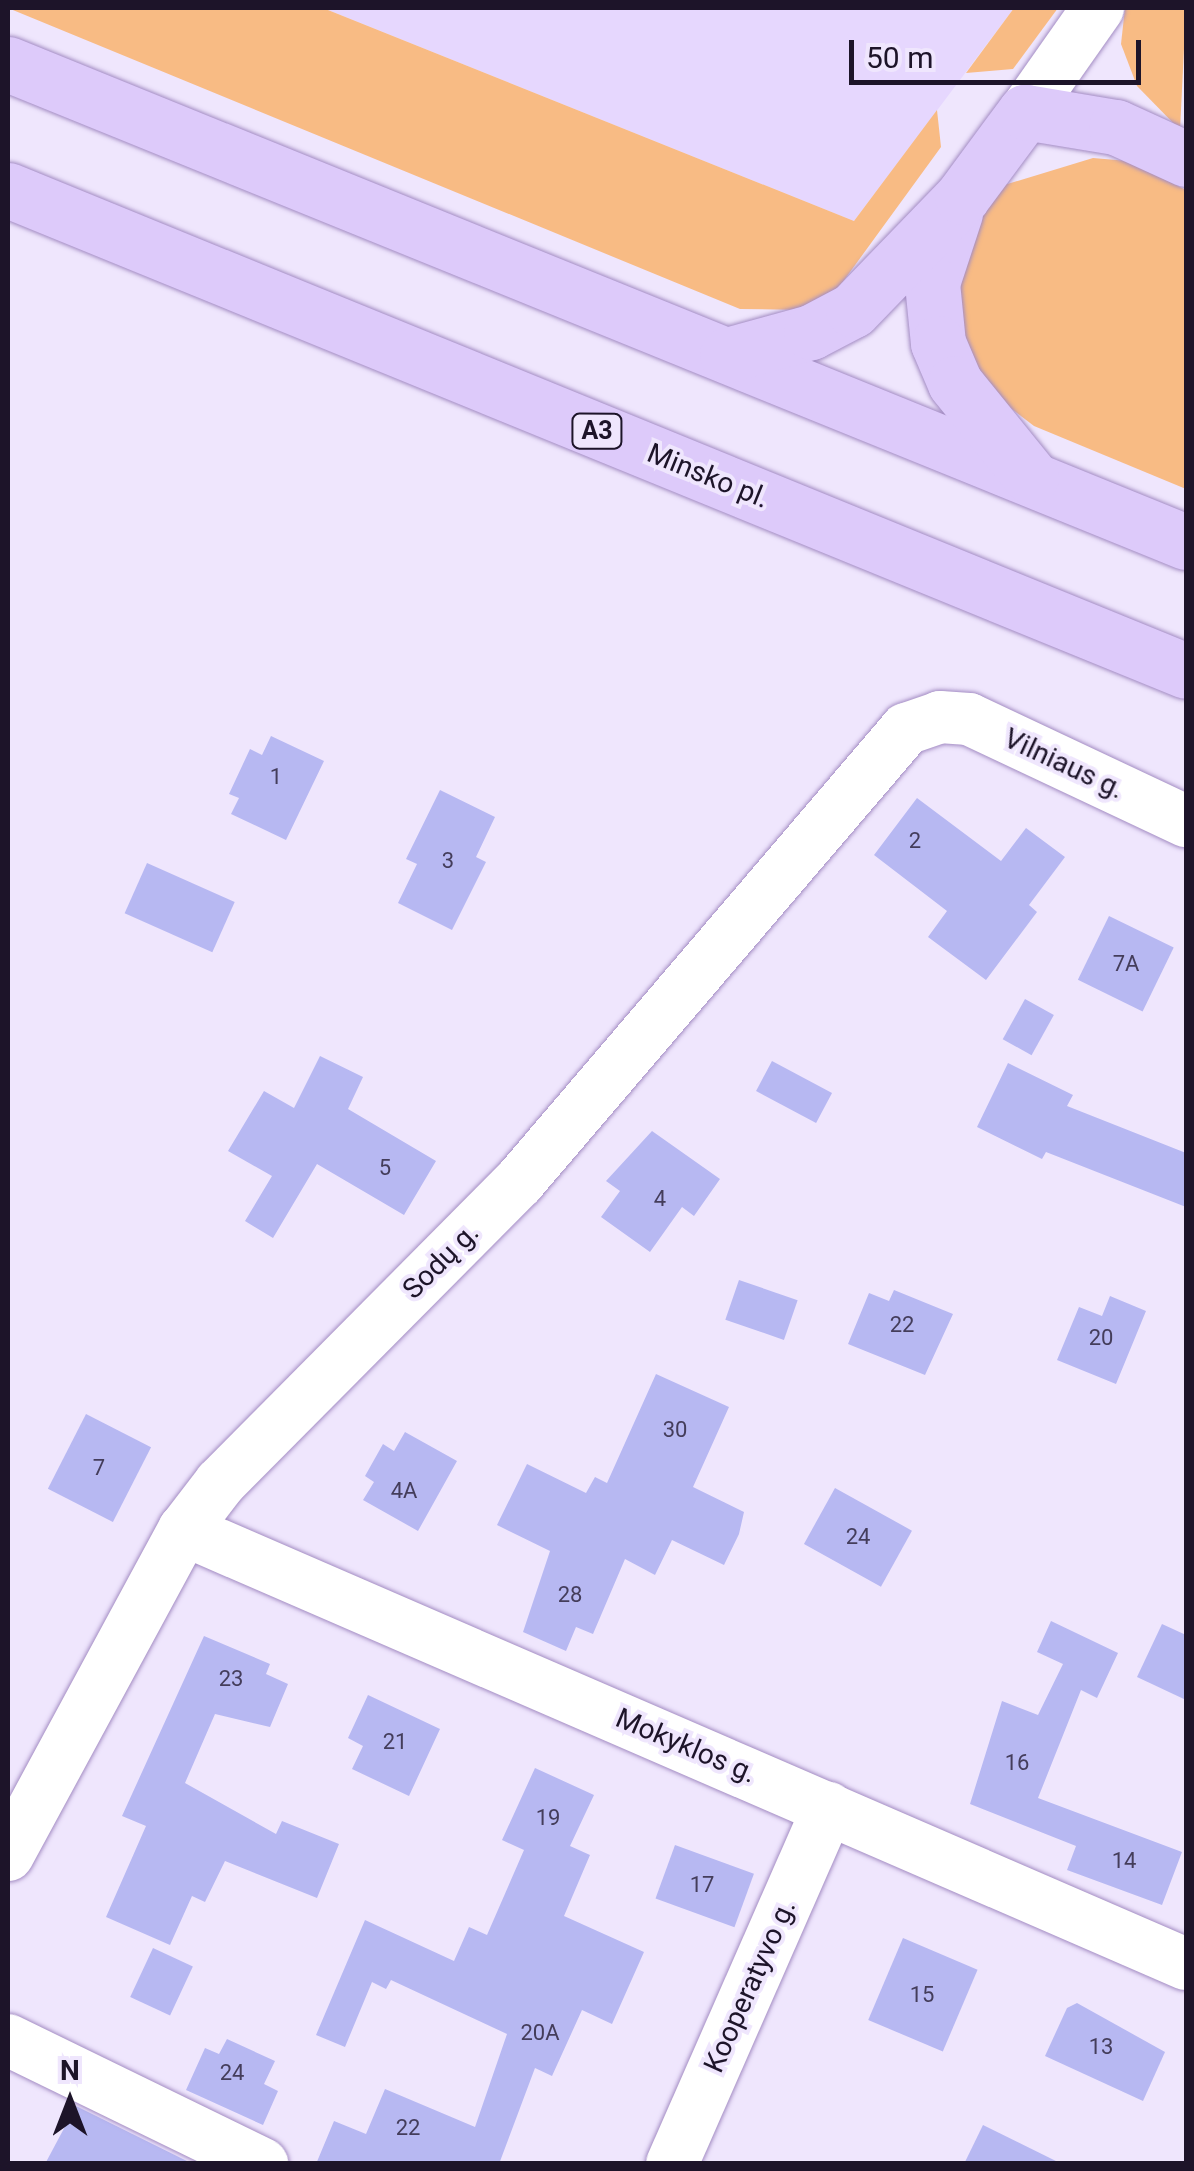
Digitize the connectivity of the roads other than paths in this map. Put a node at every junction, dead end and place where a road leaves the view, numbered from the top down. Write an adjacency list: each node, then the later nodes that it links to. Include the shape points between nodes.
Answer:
1 (1098, 8): 3 (street)
2 (8, 64): 7 (highway)
3 (1025, 112): 4 (highway, via 1116,127); 6 (highway)
4 (1186, 159)
5 (8, 190): 10 (highway, Minsko pl. / A3)
6 (962, 197): 7 (highway, via 852,310 811,332); 8 (highway, via 932,282 938,343 955,383)
7 (728, 355): 8 (highway)
8 (1034, 480): 9 (highway)
9 (1186, 542)
10 (1186, 671)
11 (940, 717): 12 (street, Vilniaus g., via 969,719); 13 (street, Sodų g., via 906,728 890,745 519,1182 220,1483)
12 (1186, 821)
13 (184, 1530): 14 (street, Mokyklos g.); 15 (street, Sodų g.)
14 (828, 1808): 16 (street, Mokyklos g.); 19 (street, Kooperatyvo g.)
15 (8, 1855)
16 (1186, 1964)
17 (8, 2040): 18 (street)
18 (262, 2164)
19 (672, 2164)

